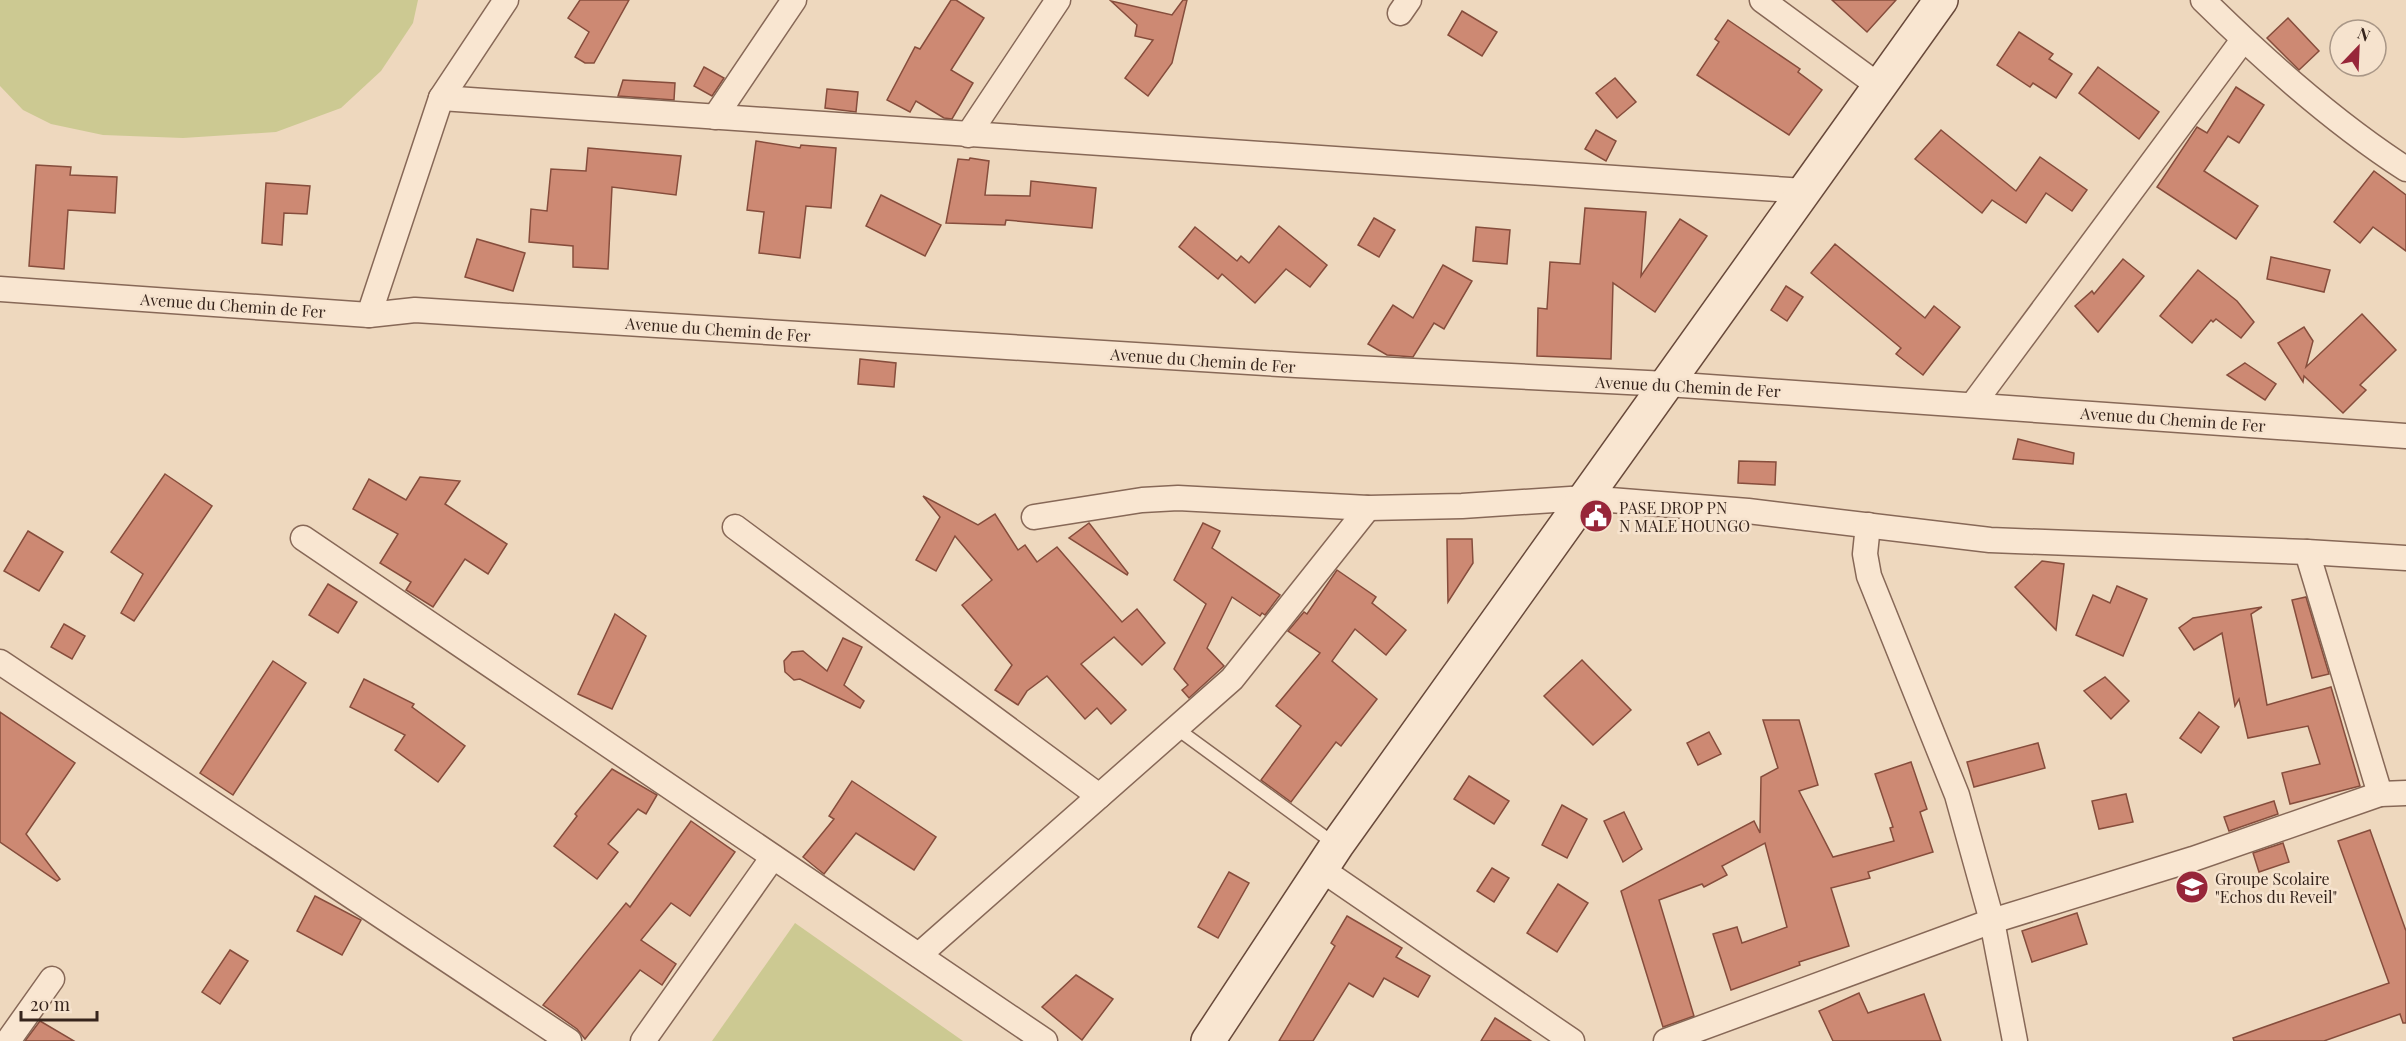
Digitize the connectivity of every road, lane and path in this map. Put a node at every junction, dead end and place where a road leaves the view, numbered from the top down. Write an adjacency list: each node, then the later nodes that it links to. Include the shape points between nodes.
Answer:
1 (506, 0): 9 (street)
2 (794, 0): 10 (street)
3 (1058, 0): 11 (street)
4 (1762, 0): 8 (street)
5 (1941, 0): 8 (street)
6 (2203, 0): 7 (street)
7 (2243, 40): 12 (street); 17 (street)
8 (1879, 86): 13 (street)
9 (441, 98): 10 (street); 15 (street)
10 (715, 117): 11 (street)
11 (968, 135): 13 (street)
12 (2406, 170)
13 (1805, 191): 16 (street)
14 (0, 289): 15 (street, Avenue du Chemin de Fer)
15 (369, 315): 16 (street, Avenue du Chemin de Fer, via 415,310 1296,366)
16 (1667, 384): 17 (street, Avenue du Chemin de Fer); 19 (street)
17 (1974, 404): 18 (street, Avenue du Chemin de Fer)
18 (2406, 435)
19 (1585, 498): 20 (street); 22 (street); 33 (street)
20 (1368, 508): 21 (street, via 1178,498); 28 (street, via 1232,679)
21 (1034, 517)
22 (1868, 525): 25 (street, via 1990,540); 34 (street, via 1865,554 1869,576 1957,795)
23 (735, 527): 31 (street)
24 (303, 538): 32 (street)
25 (2307, 552): 26 (street); 30 (street)
26 (2406, 558)
27 (0, 662): 39 (street)
28 (1176, 728): 31 (street); 33 (lane)
29 (2406, 793): 30 (street)
30 (2380, 794): 34 (street, via 2193,859)
31 (1099, 796): 35 (street)
32 (773, 857): 35 (street); 40 (street)
33 (1329, 857): 37 (street); 42 (street)
34 (1992, 921): 43 (street); 44 (street)
35 (919, 955): 41 (street)
36 (52, 979): 38 (street)
37 (1569, 1040)
38 (9, 1041)
39 (569, 1041)
40 (643, 1041)
41 (1045, 1041)
42 (1208, 1041)
43 (1666, 1041)
44 (2015, 1041)

